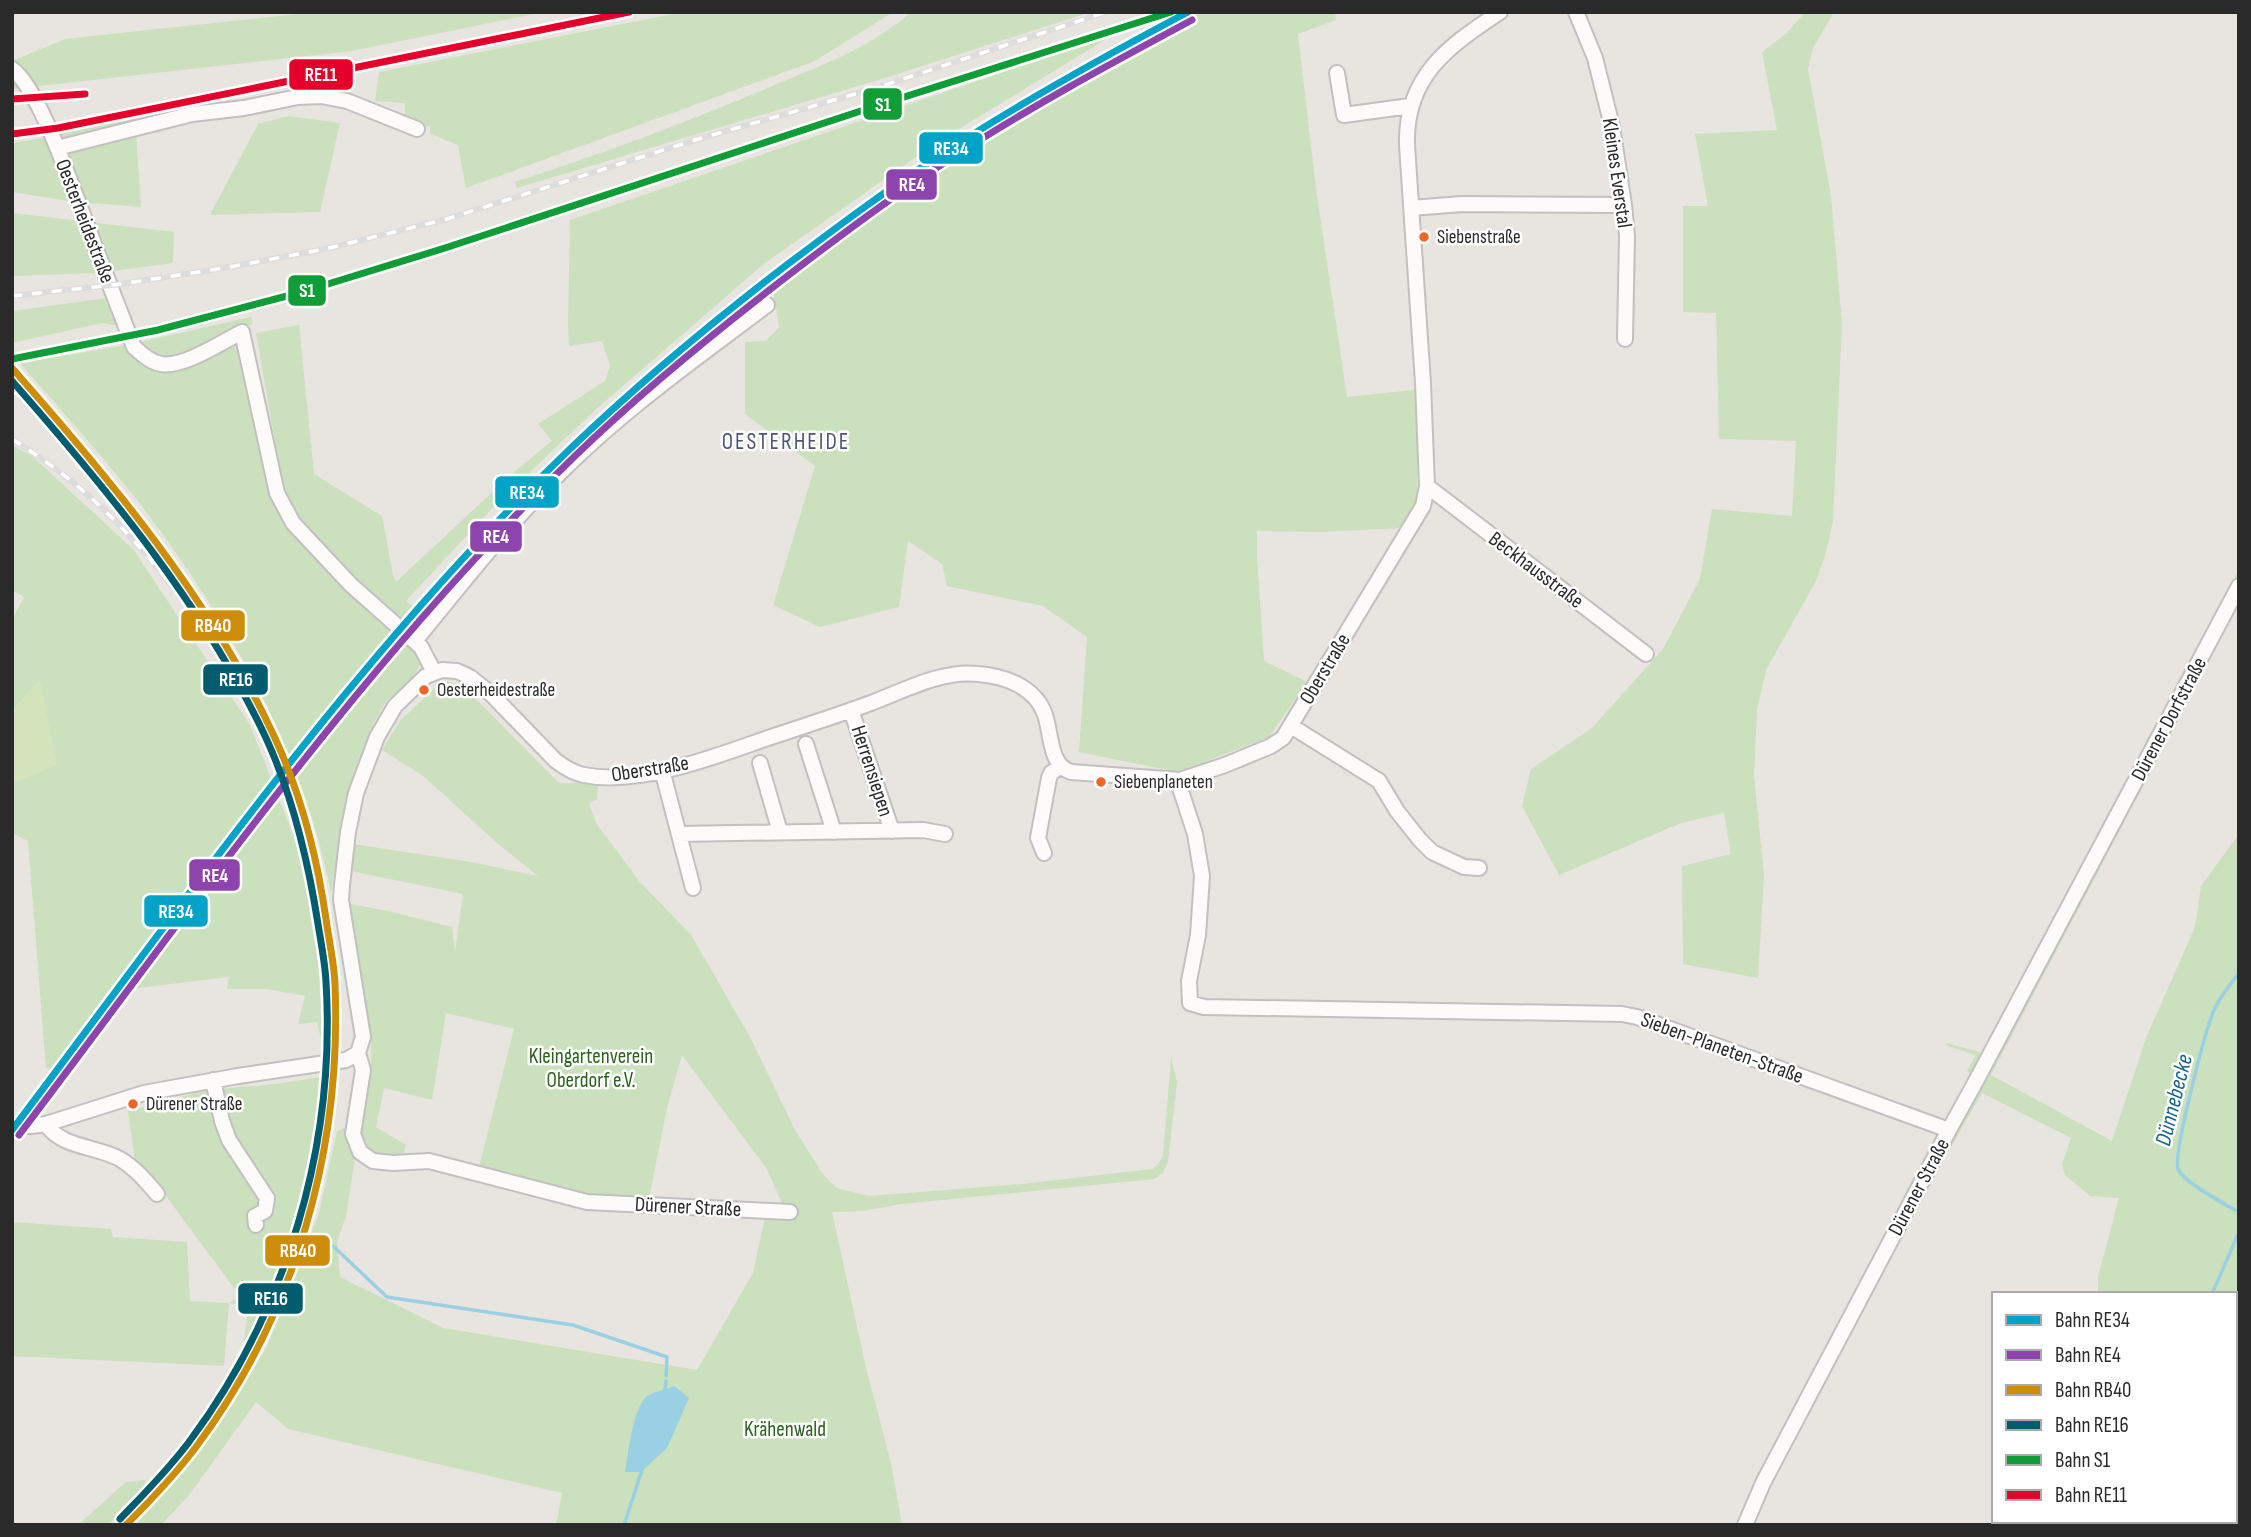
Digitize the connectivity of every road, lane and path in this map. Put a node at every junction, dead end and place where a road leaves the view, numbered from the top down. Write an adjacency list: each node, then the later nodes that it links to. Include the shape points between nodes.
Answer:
1 (1500, 12): 5 (street, via 1466,33 1436,61)
2 (1576, 12): 8 (street, Kleines Everstal, via 1595,58 1612,126)
3 (12, 69): 7 (street, Oesterheidestraße, via 29,87)
4 (1337, 73): 5 (street, via 1344,115)
5 (1410, 106): 9 (street, Oberstraße, via 1406,126)
6 (416, 129): 7 (street, Oesterheidestraße, via 347,101 298,97 192,114)
7 (57, 148): 14 (street, Oesterheidestraße, via 134,347 147,359 180,363 242,332 277,492 293,523 351,585)
8 (1624, 205): 9 (street); 11 (street, Kleines Everstal)
9 (1412, 208): 12 (street, Oberstraße)
10 (767, 305): 14 (street, via 564,469 492,546)
11 (1625, 339)
12 (1427, 486): 15 (street, Beckhausstraße); 18 (street, Oberstraße, via 1414,524)
13 (2239, 586): 29 (street, Dürener Dorfstraße)
14 (415, 641): 16 (street, Oesterheidestraße)
15 (1646, 654)
16 (434, 672): 22 (street, Oberstraße, via 457,671 478,683 569,770 623,777); 33 (street, via 396,706 377,737 356,793 341,900 363,1037)
17 (851, 710): 20 (street, Oberstraße); 21 (street, Oberstraße, via 951,675 993,676 1035,697); 24 (street, Herrensiepen)
18 (1291, 726): 23 (street, Oberstraße, via 1271,746); 31 (street, via 1379,781 1397,811 1432,852 1464,867)
19 (806, 744): 26 (street)
20 (756, 755): 22 (street, Oberstraße); 25 (street)
21 (1060, 766): 23 (street, Oberstraße, via 1071,772); 30 (street, via 1048,778 1038,838)
22 (662, 771): 27 (street)
23 (1180, 780): 37 (street, Sieben-Planeten-Straße, via 1202,876 1190,1003 1204,1007 1622,1014)
24 (892, 831): 26 (street, Herrensiepen); 28 (street, Herrensiepen)
25 (780, 832): 26 (street, Herrensiepen); 27 (street, Herrensiepen)
26 (834, 832)
27 (679, 834): 32 (street)
28 (945, 834)
29 (2099, 852): 37 (street, Dürener Straße)
30 (1044, 853)
31 (1479, 868)
32 (693, 888)
33 (358, 1053): 34 (street, via 346,1060); 39 (street, Dürener Straße, via 363,1070 353,1135 360,1152 373,1161 429,1161 587,1202)
34 (213, 1080): 35 (street, via 144,1093); 40 (street, via 229,1140 267,1198)
35 (46, 1124): 36 (street); 38 (street, via 60,1138 118,1158)
36 (12, 1126)
37 (1949, 1130): 41 (street, Dürener Straße)
38 (157, 1194)
39 (790, 1212)
40 (256, 1224)
41 (1745, 1525)

